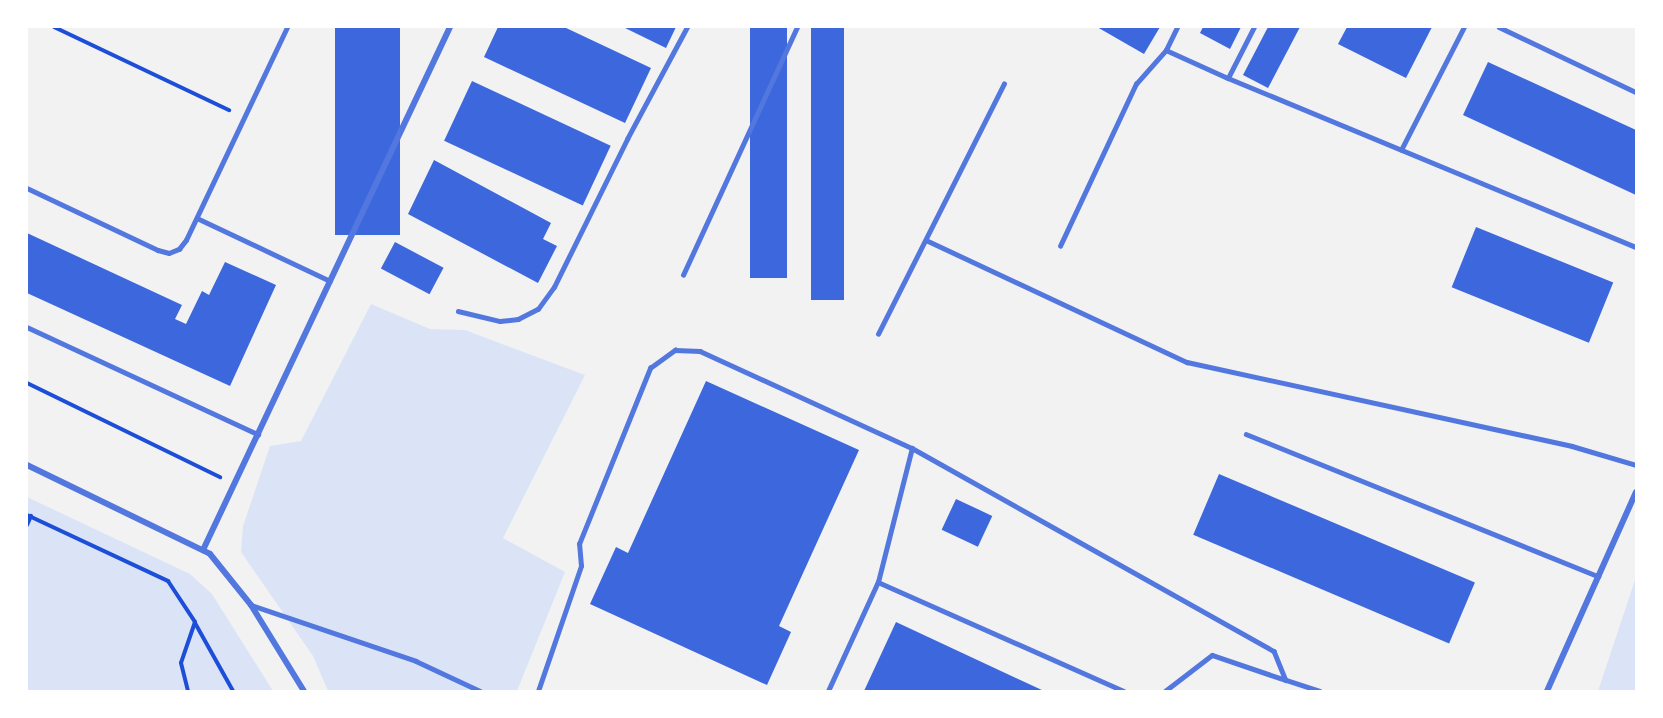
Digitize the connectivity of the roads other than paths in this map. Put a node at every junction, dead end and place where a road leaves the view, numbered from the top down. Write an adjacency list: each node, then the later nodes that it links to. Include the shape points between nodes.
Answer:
1 (287, 27): 15 (lane)
2 (450, 27): 20 (street)
3 (687, 27): 21 (lane, via 554,287 538,309 518,319 500,321)
4 (797, 27): 19 (lane)
5 (1177, 27): 9 (lane)
6 (1254, 27): 10 (lane)
7 (1464, 27): 13 (lane)
8 (1499, 27): 12 (lane)
9 (1166, 50): 10 (lane); 17 (lane, via 1136,84)
10 (1228, 78): 13 (lane)
11 (1004, 84): 16 (lane)
12 (1636, 92)
13 (1401, 150): 18 (lane)
14 (27, 188): 15 (lane, via 169,253 179,249)
15 (197, 218): 20 (lane)
16 (926, 240): 23 (lane); 28 (lane, via 1187,362 1572,446)
17 (1060, 246)
18 (1636, 248)
19 (682, 275)
20 (330, 281): 24 (street)
21 (458, 311)
22 (27, 327): 24 (lane)
23 (878, 334)
24 (258, 434): 30 (street)
25 (1246, 434): 31 (lane)
26 (912, 448): 32 (lane); 34 (lane, via 1274,651); 37 (lane, via 700,351 675,350 650,368 583,533 580,566)
27 (27, 465): 30 (street)
28 (1636, 465)
29 (1636, 492): 31 (street)
30 (203, 550): 33 (street)
31 (1598, 576): 42 (street)
32 (878, 582): 38 (lane); 39 (lane)
33 (251, 605): 35 (street); 36 (lane, via 416,661)
34 (1286, 680): 40 (lane, via 1212,655); 41 (lane)
35 (304, 691)
36 (480, 691)
37 (538, 691)
38 (828, 691)
39 (1124, 691)
40 (1165, 691)
41 (1319, 691)
42 (1547, 691)

